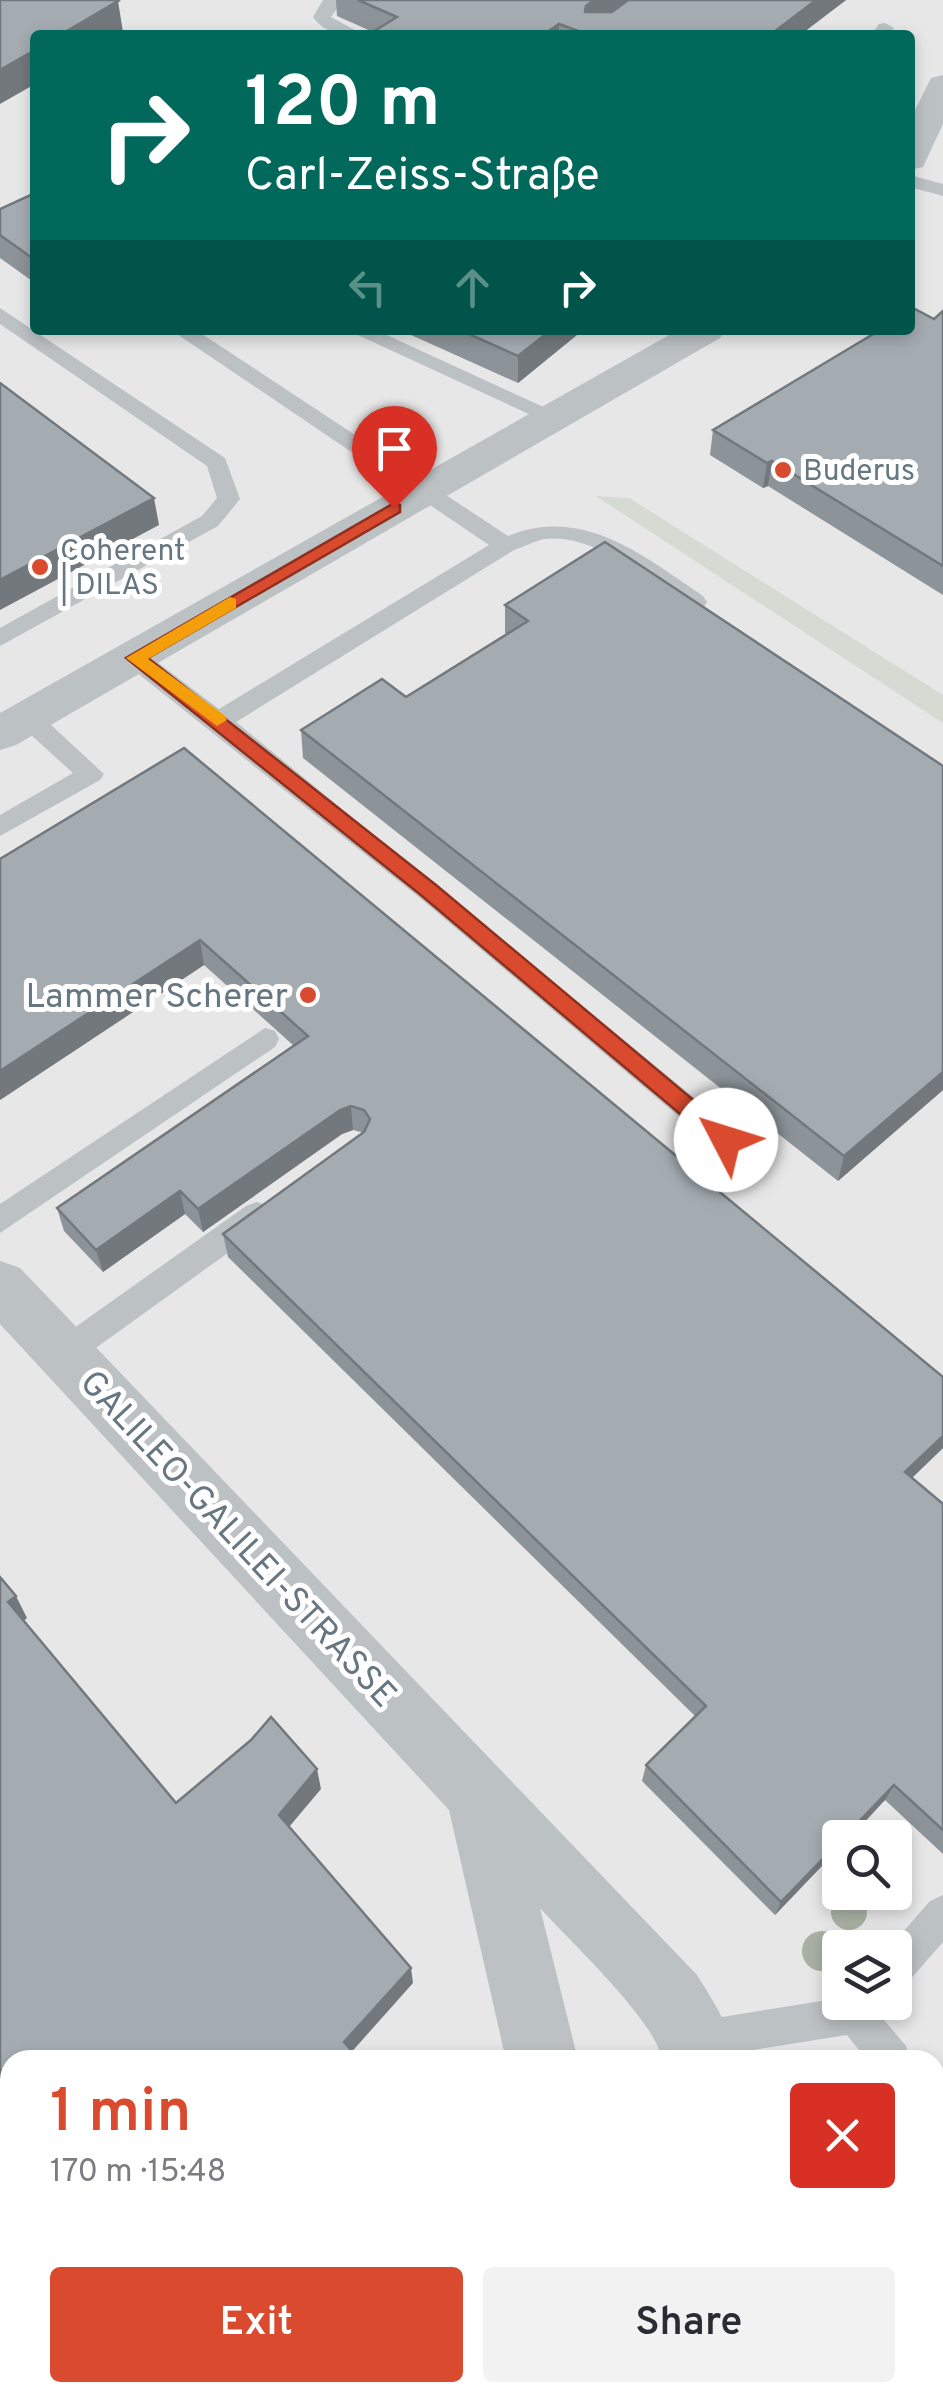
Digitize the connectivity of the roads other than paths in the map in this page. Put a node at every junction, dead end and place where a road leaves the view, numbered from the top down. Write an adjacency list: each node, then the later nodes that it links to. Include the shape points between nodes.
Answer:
1 (334, 0): 2 (lane, via 322,17)
2 (344, 30)
3 (943, 85): 4 (street)
4 (915, 148)
5 (915, 183): 6 (lane)
6 (943, 190)
7 (0, 314): 8 (lane)
8 (30, 335)
9 (31, 335): 17 (lane, via 216,462 229,500 210,522)
10 (190, 335): 14 (lane)
11 (369, 335): 13 (lane)
12 (697, 335): 13 (street)
13 (554, 417): 14 (street)
14 (426, 490): 15 (lane); 18 (street)
15 (506, 545): 16 (lane, via 542,532 584,536 620,552); 19 (lane)
16 (717, 617)
17 (0, 638)
18 (135, 658): 19 (lane); 20 (street)
19 (218, 721): 23 (lane)
20 (14, 726): 21 (lane, via 91,774)
21 (0, 827)
22 (265, 1039): 25 (lane)
23 (726, 1140)
24 (274, 1202): 27 (lane)
25 (0, 1220)
26 (0, 1286): 27 (street, GALILEO-GALILEI-STRASSE)
27 (64, 1353): 28 (street, GALILEO-GALILEI-STRASSE)
28 (477, 1791): 33 (street, GALILEO-GALILEI-STRASSE); 34 (street, GALILEO-GALILEI-STRASSE, via 672,2000)
29 (943, 1914): 30 (lane)
30 (912, 1950)
31 (822, 2019): 34 (lane)
32 (868, 2020): 35 (lane)
33 (540, 2050)
34 (697, 2050)
35 (886, 2050)

